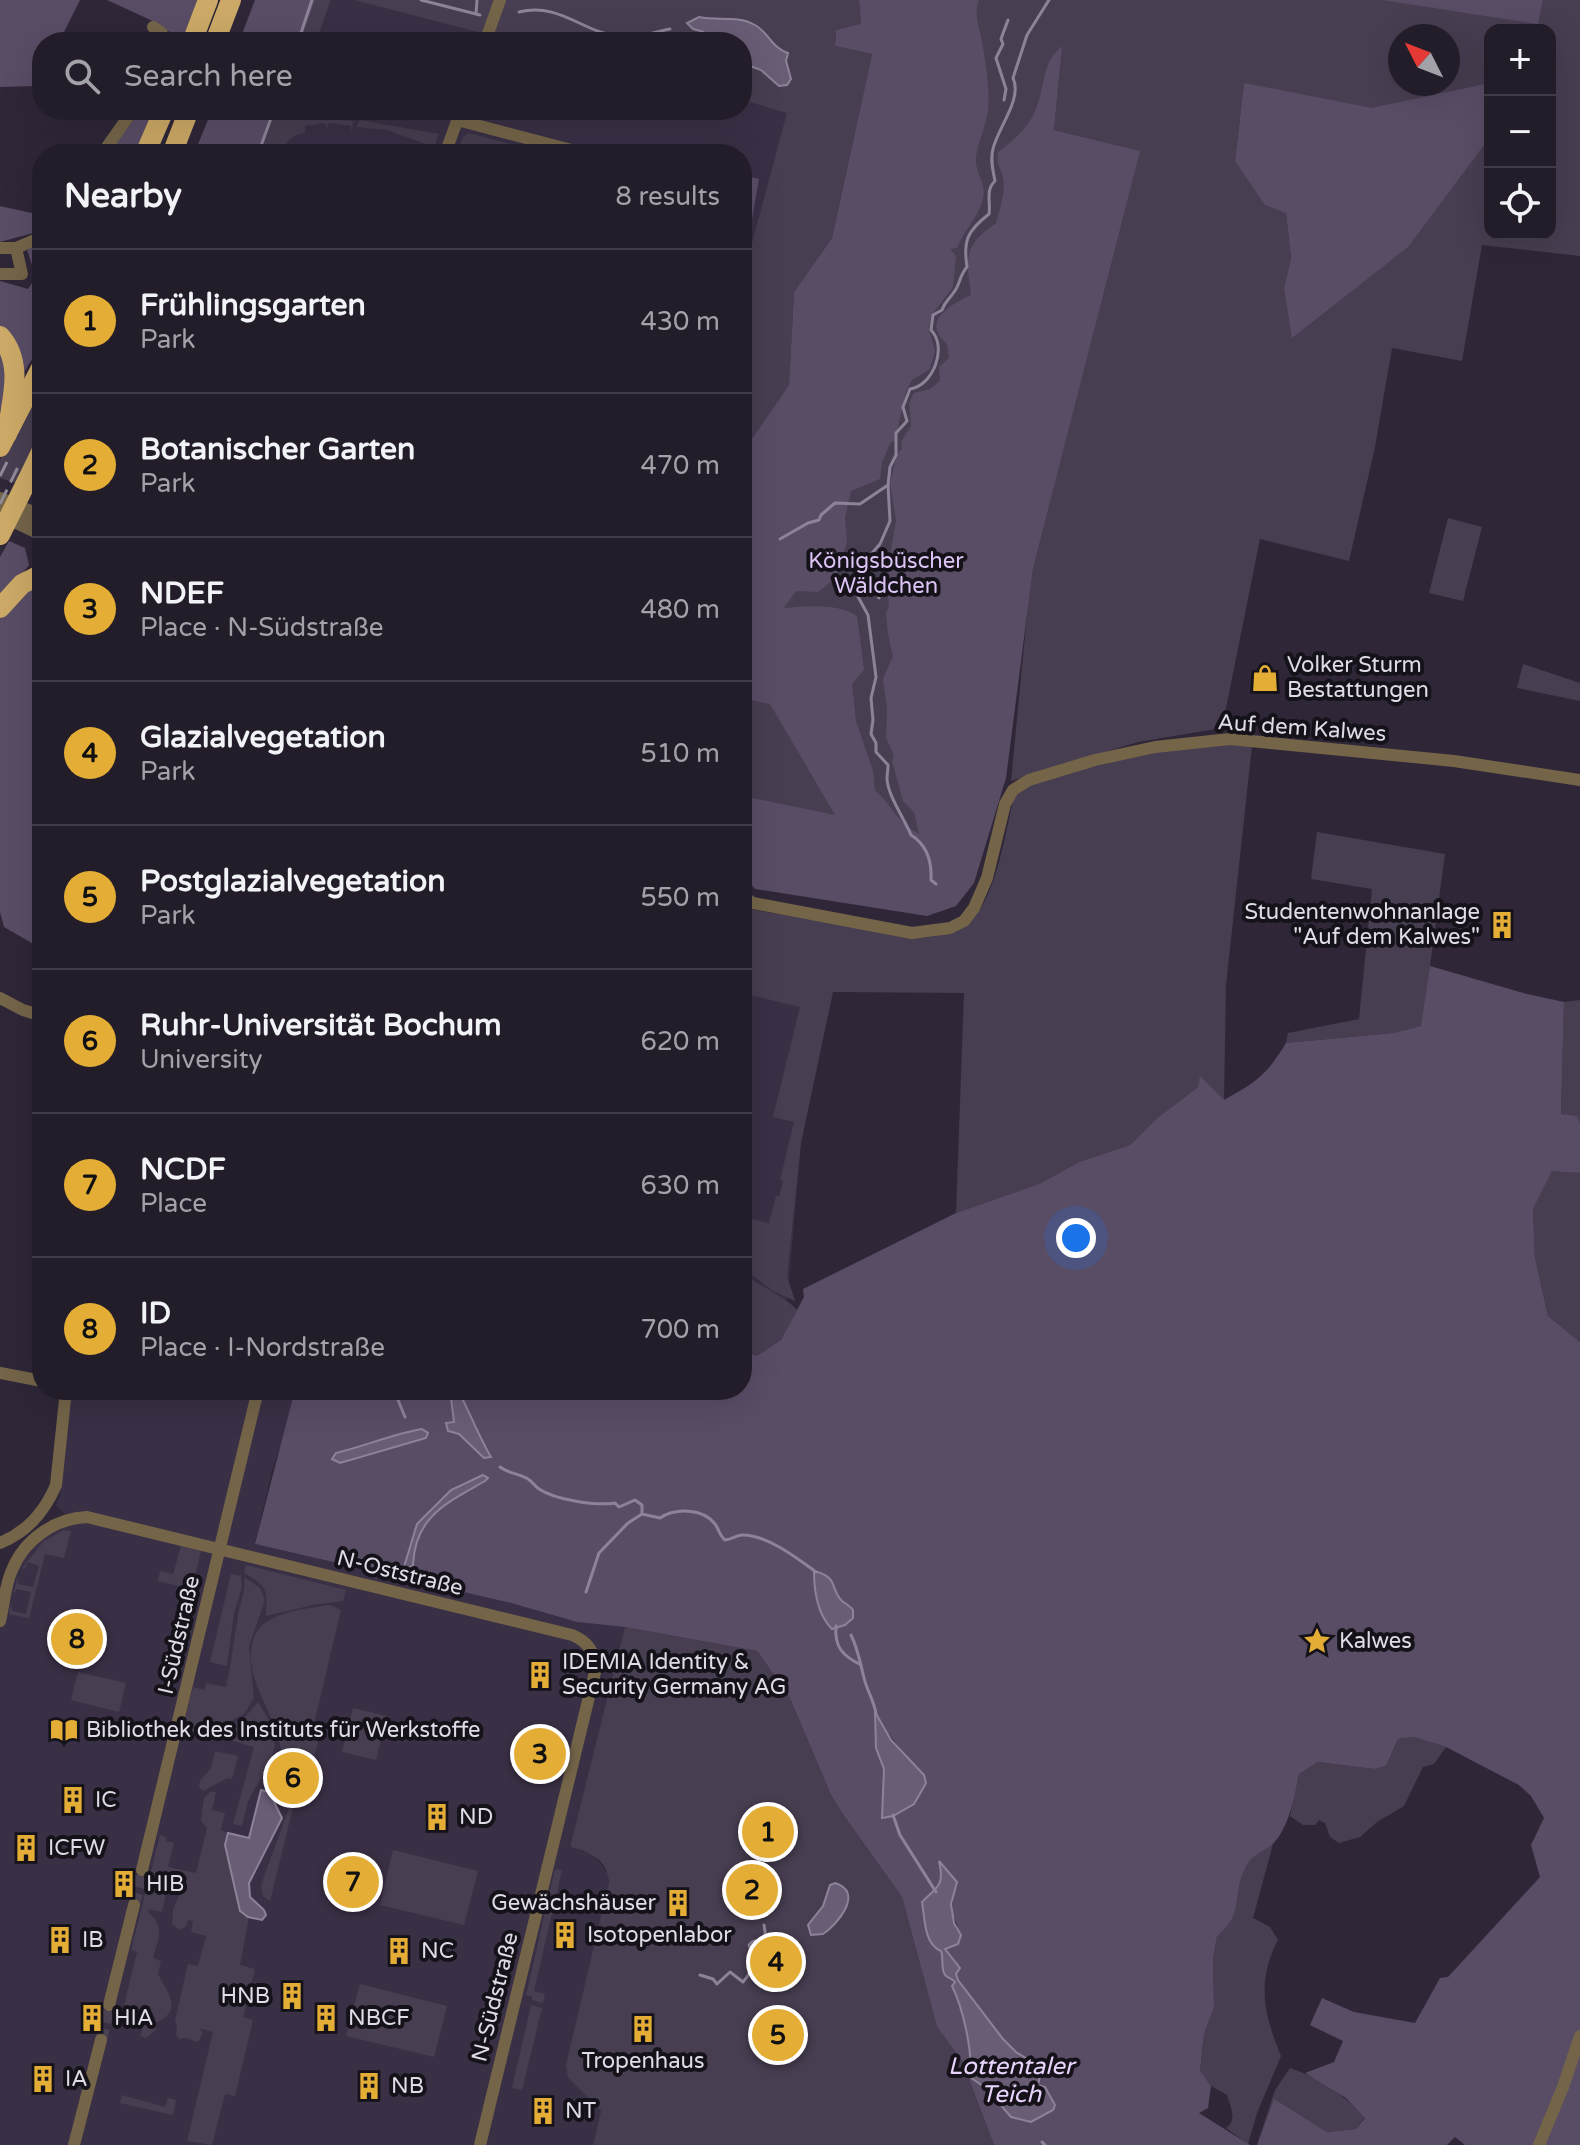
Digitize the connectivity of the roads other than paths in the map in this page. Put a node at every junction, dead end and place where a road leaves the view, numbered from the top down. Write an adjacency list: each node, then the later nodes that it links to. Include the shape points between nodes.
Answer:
1 (208, 0): 6 (highway)
2 (231, 0): 7 (highway)
3 (500, 0): 8 (street)
4 (153, 27): 5 (street)
5 (160, 32)
6 (196, 32)
7 (219, 32)
8 (489, 32)
9 (126, 120): 14 (street)
10 (160, 120): 15 (highway)
11 (185, 120): 16 (highway)
12 (457, 120): 17 (street)
13 (475, 120): 18 (street)
14 (109, 144)
15 (149, 144)
16 (176, 144)
17 (449, 144)
18 (554, 144)
19 (32, 241): 21 (street)
20 (0, 248): 21 (street)
21 (16, 248): 22 (street, via 22,274)
22 (0, 274)
23 (0, 336): 25 (highway, via 15,368)
24 (32, 385): 25 (highway)
25 (3, 440)
26 (32, 471): 31 (highway, bridge)
27 (0, 500): 29 (street)
28 (0, 513): 30 (street)
29 (32, 514)
30 (32, 528)
31 (0, 535)
32 (32, 579): 33 (highway)
33 (0, 608)
34 (1580, 780): 35 (street, Auf dem Kalwes, via 1454,761 1230,739 1155,747 1095,760 1013,790 974,908 950,928 912,933)
35 (752, 902)
36 (0, 1000): 37 (street)
37 (32, 1012)
38 (0, 1373): 39 (street)
39 (32, 1379)
40 (65, 1400): 42 (street, via 52,1495 31,1524)
41 (256, 1400): 43 (street, I-Südstraße)
42 (0, 1543)
43 (219, 1550): 44 (street, N-Oststraße, via 87,1517 55,1524 39,1535 12,1570); 45 (street, N-Oststraße); 46 (street, I-Südstraße)
44 (0, 1621)
45 (572, 1635): 52 (street, N-Südstraße, via 588,1645 596,1668)
46 (142, 1870)
47 (134, 1905): 48 (street)
48 (109, 2005)
49 (1580, 2036): 53 (street)
50 (101, 2040): 51 (street)
51 (74, 2145)
52 (480, 2145)
53 (1539, 2145)

